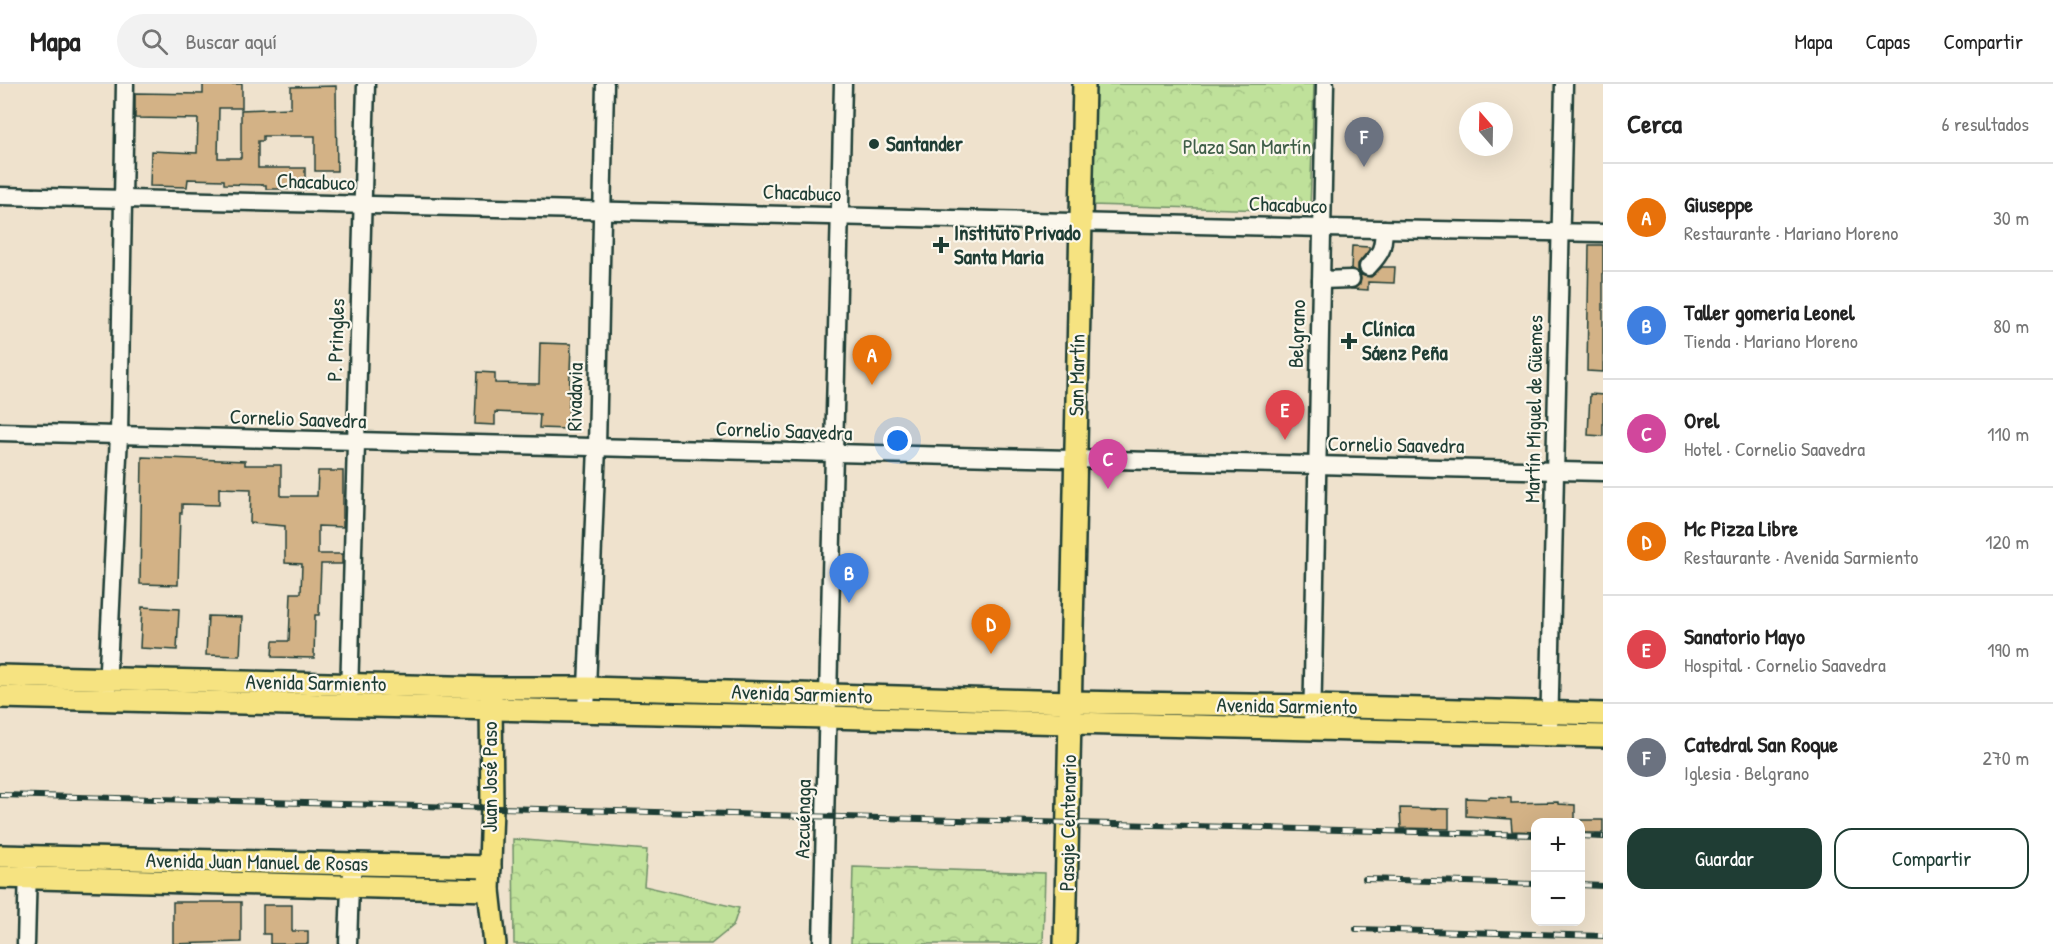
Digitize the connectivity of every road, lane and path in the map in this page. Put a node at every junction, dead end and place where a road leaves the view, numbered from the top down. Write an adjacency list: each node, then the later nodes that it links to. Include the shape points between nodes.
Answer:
1 (125, 84): 9 (street)
2 (366, 84): 10 (street, P. Pringles)
3 (605, 84): 11 (street, Rivadavia)
4 (843, 84): 12 (street, Azcuénaga)
5 (1084, 84): 13 (main road, San Martín)
6 (1325, 84): 14 (street, Belgrano)
7 (1564, 84): 16 (street, Martín Miguel de Güemes)
8 (0, 196): 9 (street, Chacabuco)
9 (123, 199): 10 (street, Chacabuco); 22 (street)
10 (363, 206): 11 (street, Chacabuco); 23 (street, P. Pringles)
11 (603, 210): 12 (street, Chacabuco); 24 (street, Rivadavia)
12 (840, 217): 13 (street, Chacabuco); 25 (street, Azcuénaga)
13 (1081, 221): 14 (street, Chacabuco); 26 (main road, San Martín)
14 (1323, 228): 15 (street, Chacabuco); 20 (street, Belgrano)
15 (1384, 229): 16 (street, Chacabuco); 18 (street, via 1381,254)
16 (1560, 232): 17 (street, Chacabuco); 28 (street, Martín Miguel de Güemes)
17 (1603, 233)
18 (1368, 267)
19 (1351, 279): 20 (street)
20 (1321, 280): 27 (street, Belgrano)
21 (0, 432): 22 (street, Cornelio Saavedra)
22 (119, 435): 23 (street, Cornelio Saavedra); 34 (street)
23 (355, 443): 24 (street, Cornelio Saavedra); 31 (street, P. Pringles)
24 (597, 447): 25 (street, Cornelio Saavedra); 33 (street, Rivadavia)
25 (833, 455): 26 (street, Cornelio Saavedra); 35 (street, Azcuénaga)
26 (1075, 459): 27 (street, Cornelio Saavedra); 42 (main road, San Martín)
27 (1316, 466): 28 (street, Cornelio Saavedra); 38 (street, Belgrano)
28 (1555, 471): 29 (street, Cornelio Saavedra); 41 (street, Martín Miguel de Güemes)
29 (1603, 472)
30 (0, 676): 34 (main road, Avenida Sarmiento)
31 (350, 684): 32 (main road, Avenida Sarmiento); 34 (main road, Avenida Sarmiento); 37 (street, P. Pringles)
32 (491, 688): 33 (main road, Avenida Sarmiento); 39 (main road, Juan José Paso)
33 (587, 688): 35 (main road, Avenida Sarmiento); 40 (street, Rivadavia)
34 (107, 689): 36 (main road, Avenida Sarmiento); 37 (main road, Avenida Sarmiento)
35 (827, 695): 42 (main road, Avenida Sarmiento); 44 (street, Azcuénaga)
36 (0, 697)
37 (348, 706): 39 (main road, Avenida Sarmiento)
38 (1313, 706): 41 (main road, Avenida Sarmiento); 42 (main road, Avenida Sarmiento); 45 (street, Belgrano)
39 (490, 710): 40 (main road, Avenida Sarmiento); 51 (main road, Juan José Paso)
40 (586, 712): 44 (main road, Avenida Sarmiento)
41 (1549, 712): 43 (main road, Avenida Sarmiento); 46 (street, Martín Miguel de Güemes)
42 (1071, 713): 44 (main road, Avenida Sarmiento); 45 (main road, Avenida Sarmiento); 60 (main road, Pasaje Centenario)
43 (1603, 714)
44 (827, 717): 59 (street, Azcuénaga)
45 (1312, 729): 46 (main road, Avenida Sarmiento)
46 (1549, 735): 47 (main road, Avenida Sarmiento)
47 (1603, 736)
48 (0, 856): 50 (main road, Avenida Juan Manuel de Rosas)
49 (354, 865): 50 (main road, Avenida Juan Manuel de Rosas); 51 (main road, Avenida Juan Manuel de Rosas); 53 (street)
50 (28, 867): 52 (main road, Avenida Juan Manuel de Rosas); 53 (main road, Avenida Juan Manuel de Rosas); 55 (street)
51 (490, 867): 54 (main road)
52 (0, 877)
53 (350, 886): 54 (main road, Avenida Juan Manuel de Rosas); 56 (street)
54 (489, 890): 57 (main road, via 481,917); 58 (main road)
55 (26, 944)
56 (348, 944)
57 (482, 944)
58 (495, 944)
59 (822, 944)
60 (1065, 944)

